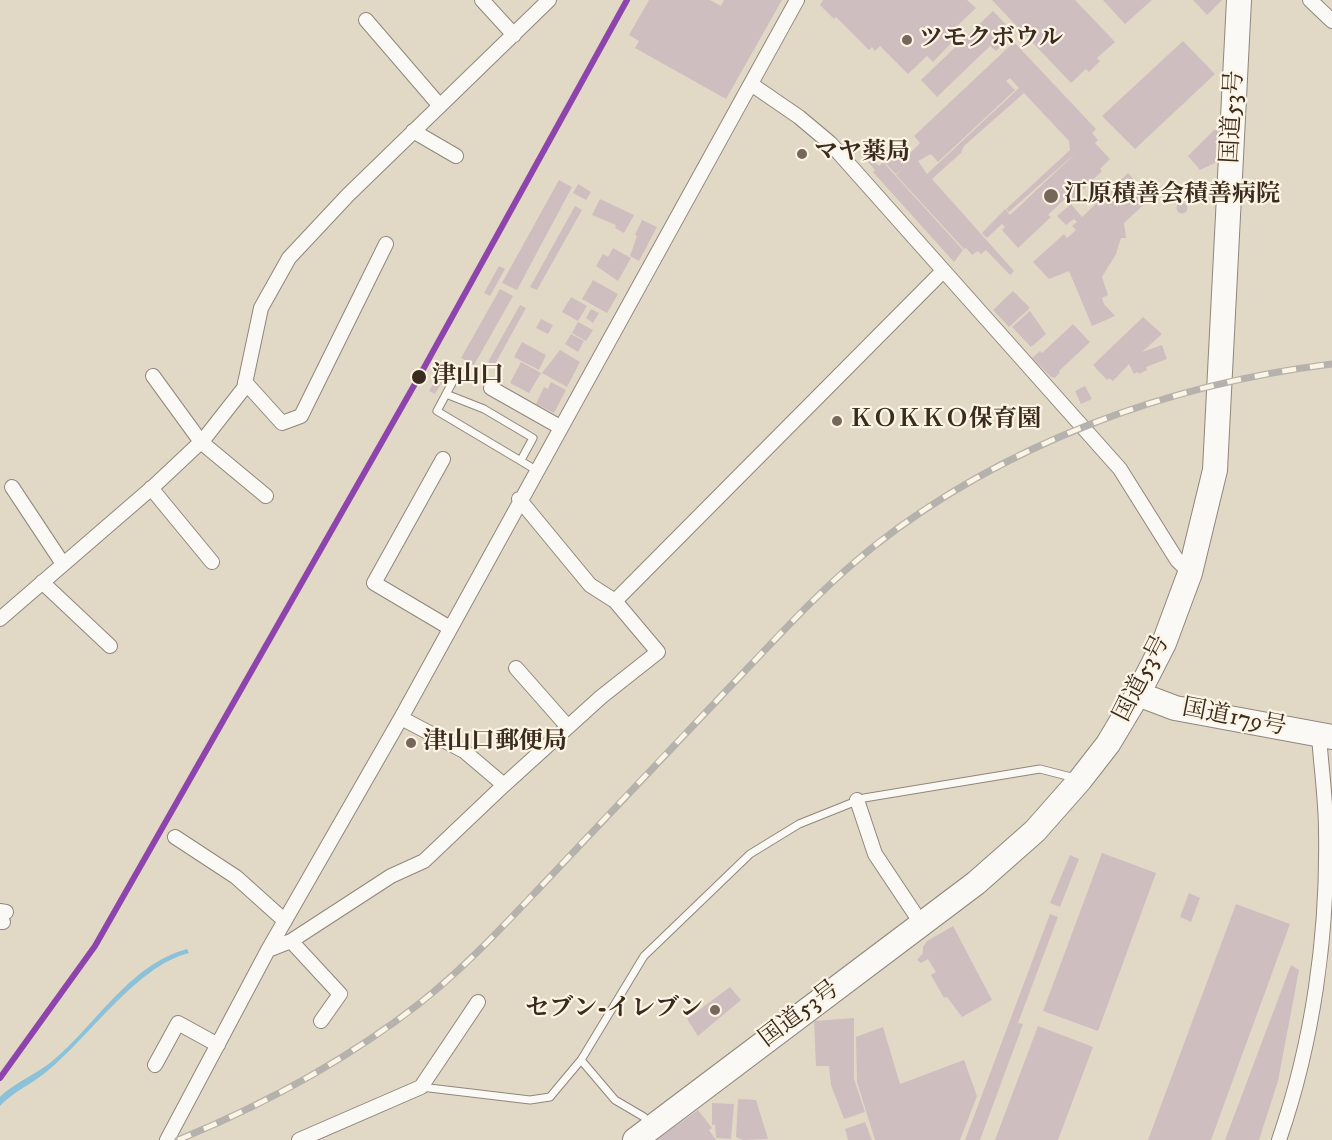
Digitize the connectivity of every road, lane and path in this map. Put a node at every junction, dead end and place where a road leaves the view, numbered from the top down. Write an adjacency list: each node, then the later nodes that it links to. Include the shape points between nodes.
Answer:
1 (482, 0): 8 (street)
2 (549, 0): 8 (street)
3 (797, 0): 9 (street)
4 (1239, 0): 31 (highway, 国道53号, via 1215,470)
5 (1310, 0): 7 (street)
6 (366, 20): 10 (street)
7 (1332, 21)
8 (514, 35): 10 (street)
9 (751, 84): 14 (street, via 830,143); 20 (street)
10 (440, 106): 11 (street)
11 (413, 131): 12 (street); 17 (street, via 289,258 261,308)
12 (456, 156)
13 (386, 244): 17 (street, via 301,417 282,423)
14 (943, 271): 31 (street, via 1120,469 1177,560); 33 (street)
15 (459, 370): 19 (lane)
16 (153, 376): 21 (street)
17 (245, 382): 21 (street)
18 (491, 388): 20 (street)
19 (446, 394): 23 (lane, via 436,411); 23 (lane, via 484,409 532,438)
20 (560, 427): 24 (street)
21 (201, 442): 26 (street); 27 (street)
22 (443, 459): 35 (street, via 374,583)
23 (521, 460): 24 (lane)
24 (536, 470): 28 (street)
25 (12, 487): 30 (street)
26 (151, 488): 29 (street); 30 (street)
27 (266, 496)
28 (519, 499): 33 (street, via 590,585); 35 (street)
29 (212, 562)
30 (63, 564): 32 (street)
31 (1190, 573): 38 (highway, 国道53号, via 1164,643)
32 (42, 582): 34 (street); 36 (street)
33 (615, 601): 40 (street, via 658,652)
34 (0, 619)
35 (450, 628): 39 (street)
36 (110, 646)
37 (516, 668): 40 (street)
38 (1138, 694): 41 (highway, 国道179号, via 1175,708); 42 (highway, 国道53号, via 1108,744)
39 (401, 718): 43 (street, via 464,751); 46 (street)
40 (568, 727): 43 (street)
41 (1325, 736): 59 (street, via 1324,905 1319,961 1311,1016)
42 (1080, 780): 44 (lane, via 1040,769); 47 (highway, 国道53号, via 1035,831 976,883)
43 (504, 785): 48 (street, via 424,861 391,876)
44 (857, 800): 47 (street, via 875,854); 53 (lane, via 799,824 750,854 644,956)
45 (175, 837): 46 (street, via 236,877)
46 (285, 921): 49 (street)
47 (921, 923): 56 (highway, 国道53号)
48 (291, 941): 49 (street); 51 (street, via 340,994)
49 (268, 950): 52 (street)
50 (478, 1002): 55 (street)
51 (321, 1021)
52 (218, 1045): 54 (street, via 178,1023); 57 (street)
53 (581, 1060): 55 (lane, via 550,1097 530,1100); 56 (lane, via 615,1100 644,1117)
54 (154, 1065)
55 (421, 1087): 58 (street)
56 (644, 1134)
57 (167, 1140)
58 (299, 1140)
59 (1279, 1140)

